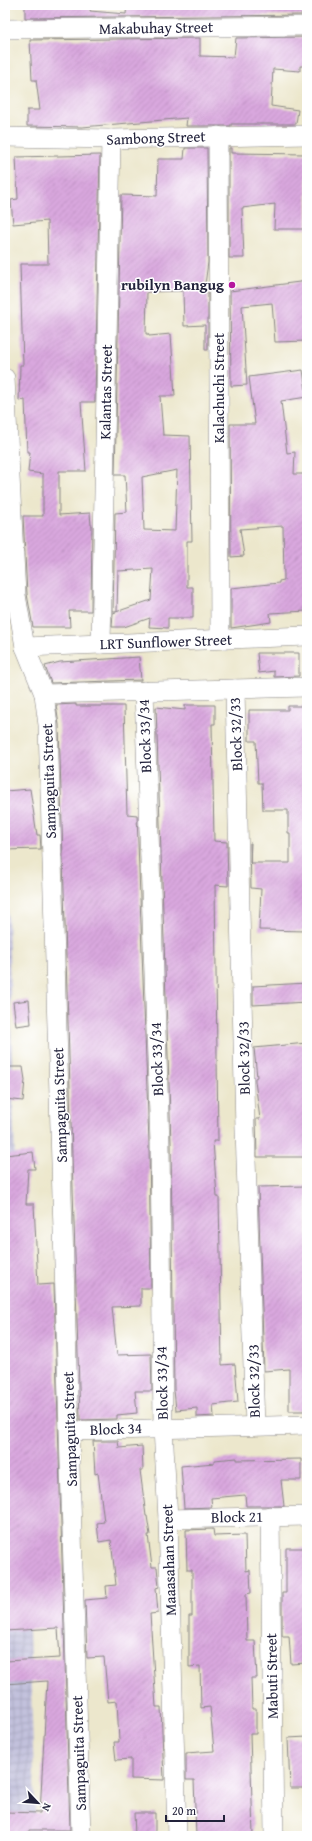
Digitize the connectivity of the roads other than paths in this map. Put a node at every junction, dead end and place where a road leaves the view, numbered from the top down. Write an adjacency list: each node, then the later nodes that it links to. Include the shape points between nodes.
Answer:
1 (307, 26): 2 (street, Makabuhay Street)
2 (5, 29)
3 (307, 135): 4 (street, Sambong Street)
4 (218, 136): 6 (street, Sambong Street); 9 (street, Kalachuchi Street)
5 (5, 137): 6 (street, Sambong Street)
6 (112, 140): 10 (street, Kalantas Street)
7 (5, 378): 11 (street, Sampaguita Street, via 16,595)
8 (307, 636): 9 (street, LRT Sunflower Street)
9 (220, 639): 10 (street, LRT Sunflower Street)
10 (101, 644): 11 (street, LRT Sunflower Street)
11 (25, 647): 15 (street, Sampaguita Street)
12 (307, 687): 13 (street)
13 (235, 689): 14 (street); 17 (street, Block 32/33)
14 (144, 691): 15 (street); 18 (street, Block 33/34, via 160,1143)
15 (44, 694): 19 (street, Sampaguita Street, via 48,725)
16 (307, 1425): 17 (street)
17 (255, 1426): 18 (street)
18 (163, 1428): 19 (street, Block 34); 22 (street, Maaasahan Street)
19 (70, 1431): 23 (street, Sampaguita Street)
20 (270, 1516): 21 (street, Block 21); 22 (street, Block 21); 25 (street, Mabuti Street)
21 (307, 1516)
22 (168, 1519): 24 (street, Maaasahan Street)
23 (81, 1836)
24 (177, 1836)
25 (274, 1836)

